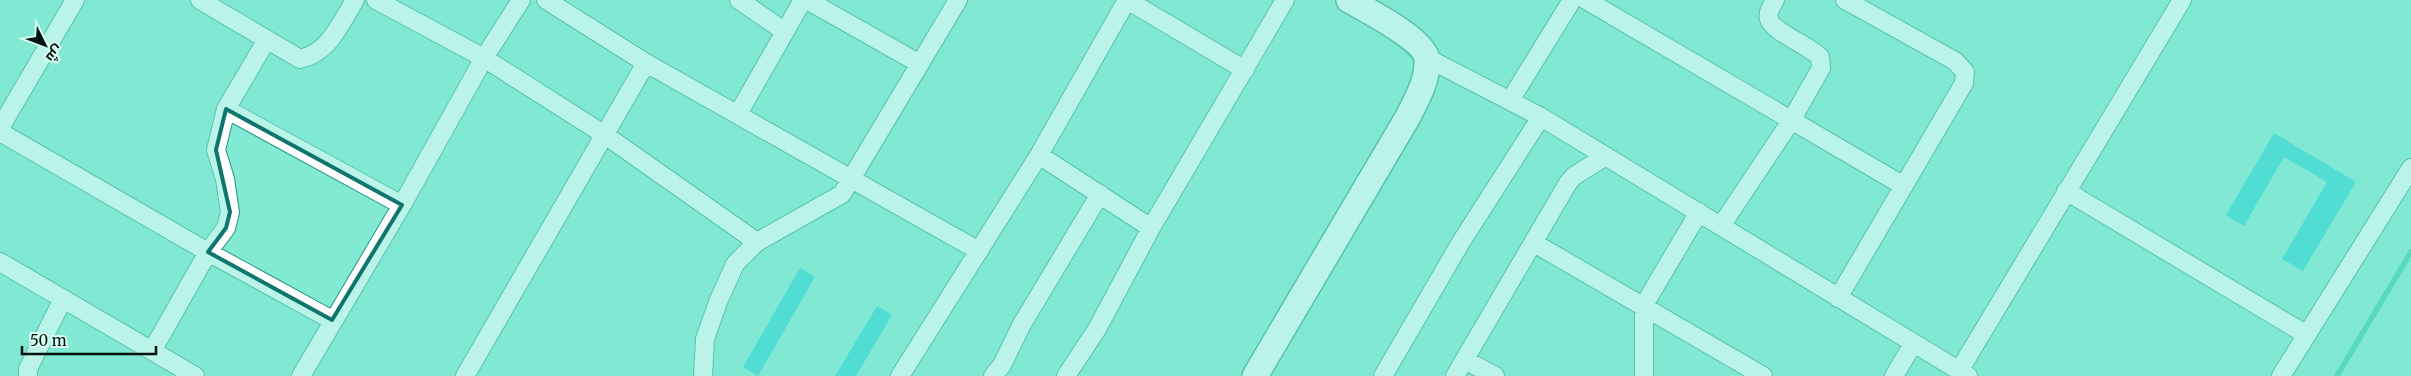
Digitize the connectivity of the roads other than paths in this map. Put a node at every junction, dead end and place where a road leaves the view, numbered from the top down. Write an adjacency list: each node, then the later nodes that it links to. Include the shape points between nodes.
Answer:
1 (75, 0): 30 (street)
2 (200, 0): 19 (street)
3 (355, 0): 19 (street, via 329,43 313,56 300,59)
4 (376, 0): 20 (street)
5 (521, 0): 20 (street)
6 (546, 0): 22 (street)
7 (739, 0): 18 (street)
8 (803, 0): 18 (street)
9 (806, 0): 23 (street)
10 (958, 0): 23 (street)
11 (1285, 0): 24 (street)
12 (1349, 0): 21 (main road, via 1401,32 1418,45)
13 (1572, 0): 25 (street)
14 (1586, 0): 29 (street)
15 (1775, 0): 29 (street, via 1769,11 1774,27 1820,56 1821,68)
16 (1845, 0): 37 (street, via 1956,61 1965,72 1964,83)
17 (2182, 0): 38 (street)
18 (784, 31): 27 (street)
19 (266, 41): 26 (street)
20 (484, 58): 32 (street); 40 (street)
21 (1427, 58): 25 (street); 66 (main road, via 1425,82 1409,115)
22 (646, 63): 27 (street); 32 (street)
23 (920, 64): 36 (street)
24 (1246, 70): 33 (street, via 1127,0); 43 (street)
25 (1510, 99): 28 (street)
26 (226, 108): 40 (street); 47 (street, via 216,150 225,178 230,212 226,228)
27 (738, 114): 36 (street)
28 (1541, 116): 34 (street); 67 (street, via 1461,242)
29 (1791, 121): 37 (street); 42 (street)
30 (0, 128)
31 (0, 132): 47 (street)
32 (606, 135): 44 (street); 61 (street)
33 (1039, 155): 39 (street); 46 (street)
34 (1606, 156): 41 (street); 45 (street, via 1568,183)
35 (2411, 168): 53 (street)
36 (853, 179): 44 (street, via 842,194); 46 (street)
37 (1904, 186): 49 (street)
38 (2066, 191): 53 (street); 57 (street)
39 (1100, 194): 43 (street); 64 (street)
40 (402, 205): 52 (street)
41 (1699, 212): 42 (street); 51 (street)
42 (1722, 226): 49 (street)
43 (1151, 228): 65 (street, via 1097,329)
44 (757, 242): 62 (street, via 735,264 718,302 705,339)
45 (1534, 243): 51 (street); 56 (street)
46 (979, 250): 63 (street)
47 (208, 252): 52 (street); 55 (street)
48 (0, 262): 50 (street)
49 (1838, 298): 54 (street)
50 (63, 299): 55 (street); 58 (street, via 28,369)
51 (1644, 305): 70 (street); 71 (street)
52 (332, 320): 60 (street)
53 (2307, 335): 73 (street)
54 (1913, 344): 57 (street); 72 (street)
55 (152, 351): 59 (street)
56 (1465, 360): 68 (street); 69 (street)
57 (1963, 373)
58 (28, 376)
59 (195, 376)
60 (301, 376)
61 (465, 376)
62 (702, 376)
63 (900, 376)
64 (993, 376)
65 (1066, 376)
66 (1255, 376)
67 (1383, 376)
68 (1455, 376)
69 (1495, 376)
70 (1644, 376)
71 (1763, 376)
72 (1894, 376)
73 (2281, 376)

